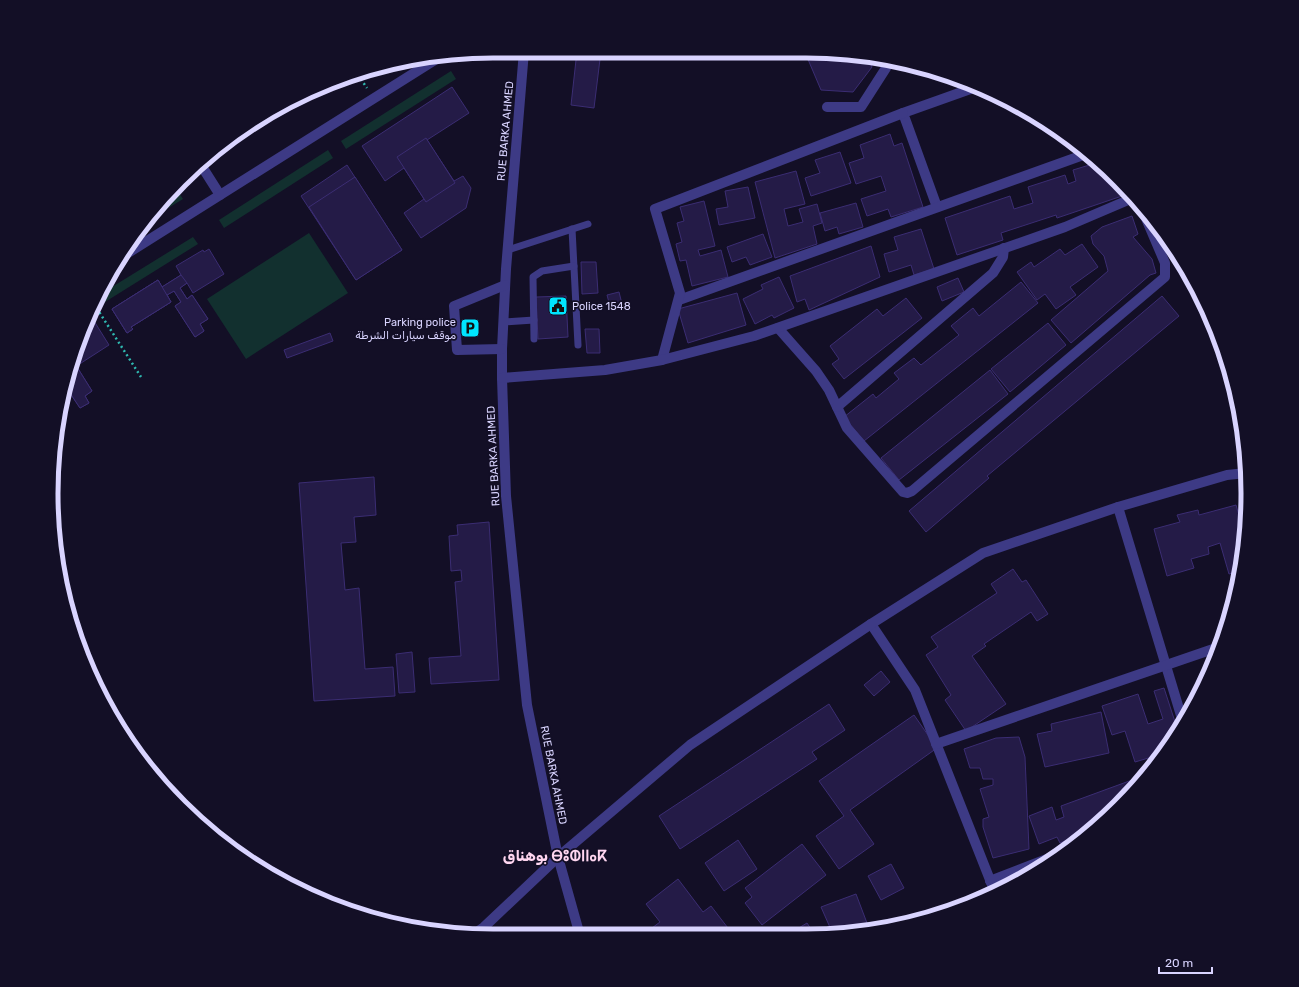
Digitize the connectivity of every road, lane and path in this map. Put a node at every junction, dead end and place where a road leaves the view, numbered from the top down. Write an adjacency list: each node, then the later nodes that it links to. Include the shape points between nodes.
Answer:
1 (523, 58): 17 (street, RUE BARKA AHMED)
2 (430, 63): 9 (street)
3 (886, 65): 5 (street, via 861,107)
4 (968, 90): 6 (street)
5 (827, 107)
6 (903, 113): 11 (street); 20 (street, via 655,209 679,285)
7 (1081, 156): 11 (street)
8 (203, 169): 9 (street)
9 (220, 195): 16 (street)
10 (1127, 200): 15 (street, via 1065,227)
11 (937, 207): 20 (street)
12 (588, 224): 14 (lane)
13 (1149, 226): 31 (street, via 1165,263 1165,277 912,491 903,492 847,428)
14 (572, 229): 17 (lane); 18 (lane)
15 (1004, 248): 24 (street); 31 (street, via 1003,257 993,273)
16 (132, 250)
17 (508, 250): 19 (street, RUE BARKA AHMED)
18 (574, 266): 22 (lane, via 542,271 533,278); 26 (lane)
19 (505, 285): 23 (street, RUE BARKA AHMED); 27 (street, via 454,306 457,350)
20 (679, 300): 28 (street)
21 (98, 311): 29 (path)
22 (534, 320): 23 (lane); 25 (lane)
23 (504, 322): 27 (street, RUE BARKA AHMED)
24 (778, 328): 28 (street); 31 (street, via 816,372 829,390)
25 (534, 339)
26 (578, 345)
27 (502, 349): 30 (street, RUE BARKA AHMED)
28 (662, 360): 30 (street, via 605,370)
29 (141, 377)
30 (502, 378): 39 (street, RUE BARKA AHMED, via 506,496 527,705)
31 (836, 407)
32 (1240, 474): 33 (street, via 1227,475)
33 (1118, 507): 34 (street, via 983,553); 36 (street)
34 (871, 624): 38 (street, via 915,690); 39 (street, via 690,745)
35 (1212, 650): 36 (street)
36 (1166, 666): 37 (street); 38 (street)
37 (1181, 715)
38 (936, 744): 41 (street)
39 (558, 857): 42 (street); 43 (street, RUE BARKA AHMED)
40 (1015, 875): 41 (street)
41 (992, 886)
42 (484, 929)
43 (578, 929)

